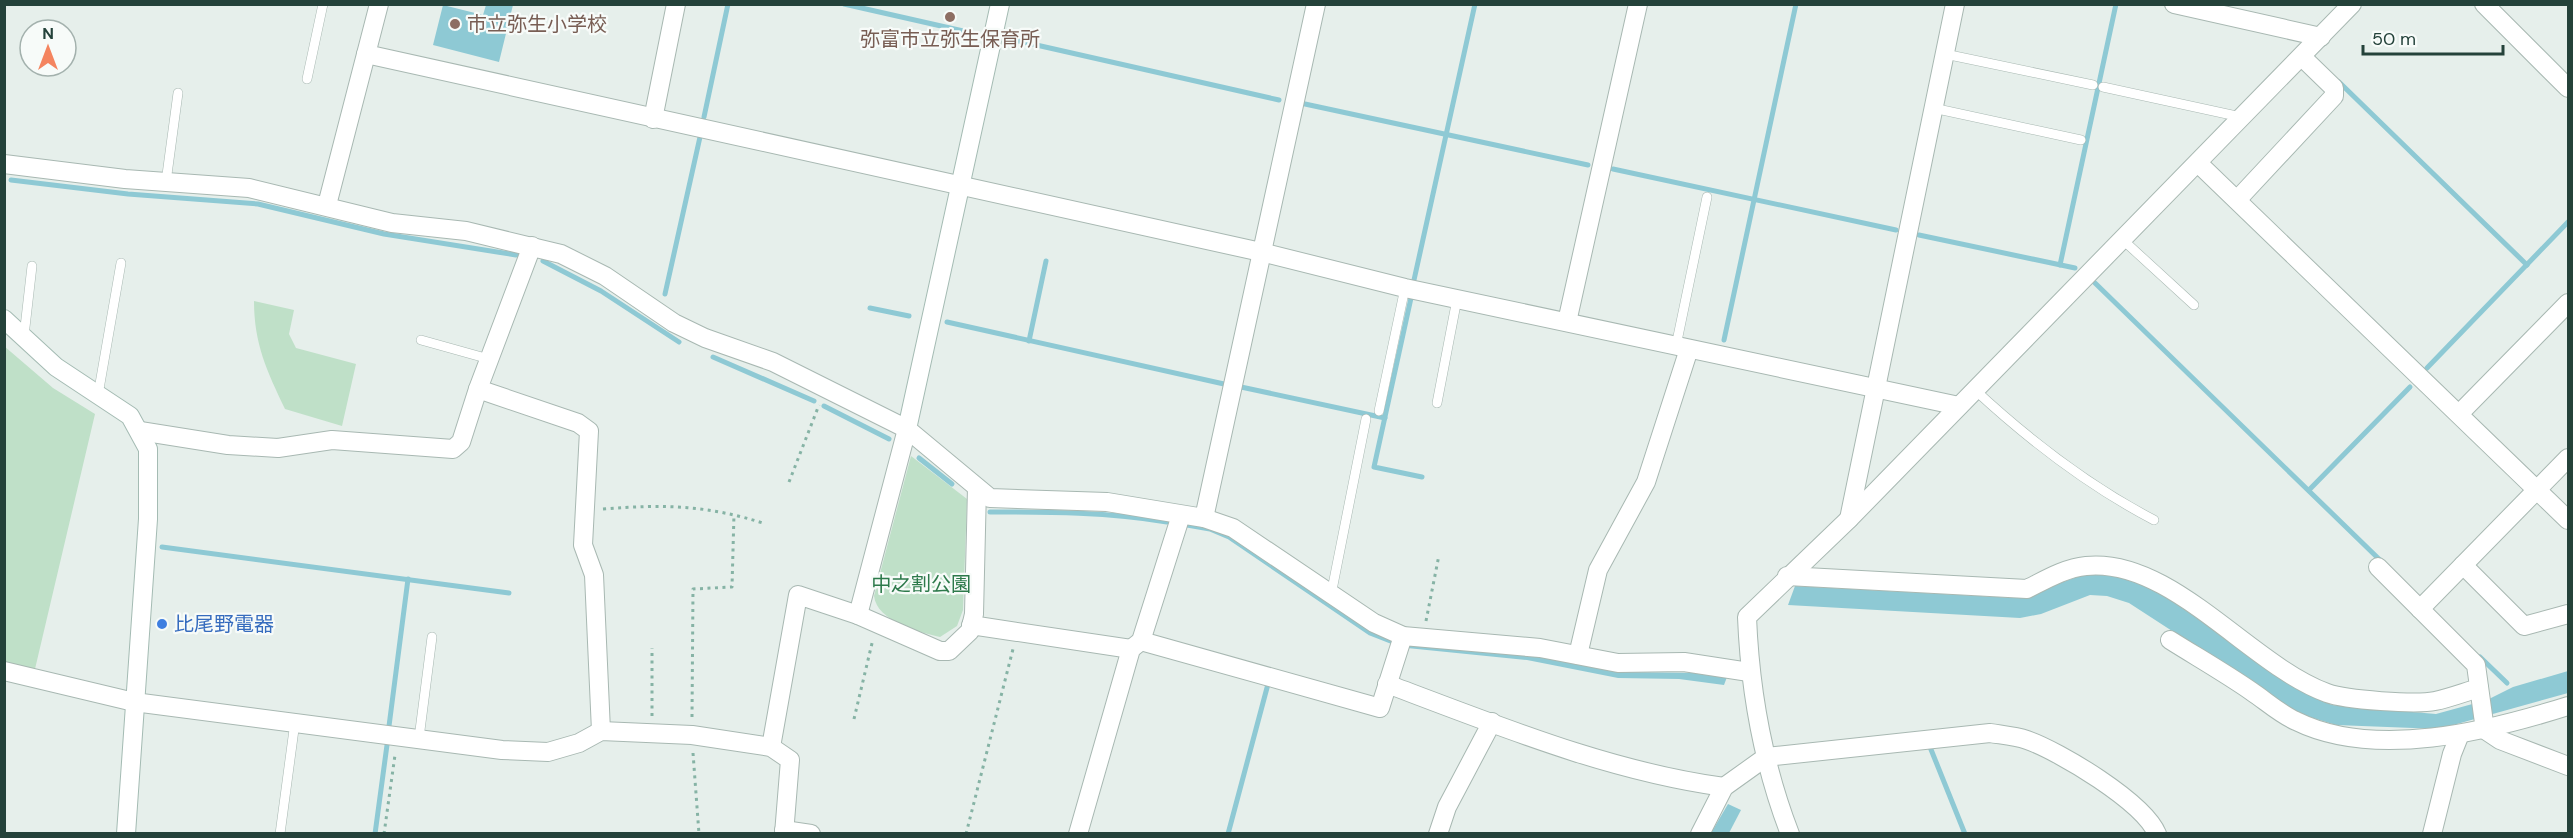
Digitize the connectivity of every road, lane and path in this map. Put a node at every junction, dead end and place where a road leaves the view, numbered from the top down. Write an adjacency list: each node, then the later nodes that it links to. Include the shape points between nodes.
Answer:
1 (323, 4): 15 (lane)
2 (380, 4): 12 (street)
3 (676, 4): 20 (street)
4 (1000, 4): 25 (street)
5 (1316, 4): 31 (street)
6 (1638, 4): 39 (street)
7 (1955, 4): 13 (street)
8 (2174, 4): 11 (street)
9 (2352, 4): 11 (street)
10 (2484, 4): 16 (street)
11 (2321, 37): 14 (street)
12 (366, 54): 20 (street); 28 (street)
13 (1945, 54): 18 (street); 19 (lane)
14 (2302, 57): 19 (street); 27 (street, via 2334,88 2334,96)
15 (307, 80)
16 (2568, 88)
17 (178, 93): 24 (lane)
18 (1933, 108): 21 (lane); 46 (street)
19 (2244, 117): 23 (street)
20 (653, 118): 25 (street)
21 (2081, 140)
22 (4, 164): 24 (street)
23 (2199, 164): 27 (street); 29 (street)
24 (166, 182): 28 (street, via 249,188)
25 (960, 185): 31 (street); 54 (street)
26 (1707, 197): 42 (lane)
27 (2237, 200): 52 (street)
28 (327, 205): 30 (street, via 392,223 466,231)
29 (2123, 240): 37 (lane); 47 (street)
30 (532, 246): 43 (street); 45 (street, via 584,264 674,323 773,362)
31 (1262, 252): 34 (street); 63 (street)
32 (121, 263): 48 (lane)
33 (32, 267): 40 (lane)
34 (1405, 288): 35 (street); 51 (lane)
35 (1457, 299): 39 (street); 49 (lane)
36 (2568, 303): 52 (street)
37 (2194, 305)
38 (4, 319): 40 (street)
39 (1567, 322): 42 (street)
40 (23, 337): 48 (street, via 56,367)
41 (421, 340): 43 (lane)
42 (1682, 347): 46 (street); 85 (street, via 1646,482 1598,570)
43 (489, 359): 44 (street)
44 (478, 389): 55 (street, via 461,442 453,449 332,440 258,447); 60 (street, via 578,423 589,431)
45 (825, 389): 54 (street); 57 (path)
46 (1873, 389): 50 (street); 64 (street)
47 (1974, 389): 50 (street); 65 (lane, via 2024,435 2077,475)
48 (98, 395): 55 (street, via 130,416)
49 (1437, 403)
50 (1959, 406): 64 (street)
51 (1379, 411)
52 (2459, 414): 59 (street)
53 (1366, 419): 72 (lane)
54 (907, 429): 58 (street); 75 (street)
55 (140, 430): 90 (street, via 148,448 150,469)
56 (2568, 458): 59 (street)
57 (789, 482)
58 (977, 488): 62 (street, via 990,498 1107,502); 77 (street)
59 (2538, 489): 66 (street); 69 (street)
60 (584, 511): 61 (path, via 648,505 711,508); 96 (street, via 584,545 594,575)
61 (734, 514): 67 (path); 100 (path, via 732,587 693,589)
62 (1181, 515): 63 (street); 83 (street)
63 (1204, 518): 72 (street, via 1233,528)
64 (1849, 519): 71 (street)
65 (2154, 520)
66 (2568, 520)
67 (766, 524)
68 (1439, 555): 81 (path)
69 (2463, 565): 73 (street); 74 (street, via 2524,626)
70 (2378, 567): 73 (street)
71 (1787, 576): 87 (street, via 1747,617); 89 (street, via 2027,589 2084,566 2111,567 2128,570 2172,591 2269,660 2329,694 2434,702)
72 (1331, 595): 79 (street, via 1374,623)
73 (2420, 609): 89 (street, via 2476,665)
74 (2568, 614)
75 (858, 615): 76 (street); 102 (street, via 798,595)
76 (876, 623): 77 (street, via 940,651 949,651 970,631); 92 (path)
77 (971, 625): 78 (street)
78 (1017, 632): 83 (street); 112 (path)
79 (1403, 636): 81 (street); 88 (street)
80 (432, 637): 101 (lane)
81 (1423, 637): 85 (street)
82 (2170, 640): 98 (street, via 2295,721 2337,737 2389,739)
83 (1136, 645): 88 (street, via 1380,708); 113 (street)
84 (652, 648): 97 (path)
85 (1578, 655): 87 (street, via 1618,663 1684,662)
86 (4, 671): 90 (street)
87 (1749, 672): 103 (street)
88 (1387, 684): 94 (street)
89 (2480, 692): 95 (street)
90 (134, 702): 93 (street); 107 (street)
91 (2568, 706): 95 (street)
92 (854, 719)
93 (295, 722): 99 (street); 108 (lane)
94 (1492, 722): 105 (street, via 1648,774); 114 (street)
95 (2484, 725): 98 (street); 104 (street, via 2500,740)
96 (601, 731): 97 (street); 101 (street, via 579,743 548,752)
97 (652, 733): 100 (street)
98 (2460, 734): 118 (street)
99 (398, 735): 101 (street); 109 (path)
100 (692, 735): 102 (street); 110 (path)
101 (418, 738)
102 (771, 747): 106 (street, via 790,760)
103 (1766, 757): 105 (street); 116 (street); 117 (street, via 1990,733 2026,739 2077,765 2128,800 2153,824)
104 (2568, 766)
105 (1724, 787): 115 (street)
106 (784, 832): 111 (street)
107 (126, 834)
108 (280, 834)
109 (384, 834)
110 (699, 834)
111 (811, 834)
112 (966, 834)
113 (1078, 834)
114 (1438, 834)
115 (1700, 834)
116 (1790, 834)
117 (2157, 834)
118 (2432, 834)

